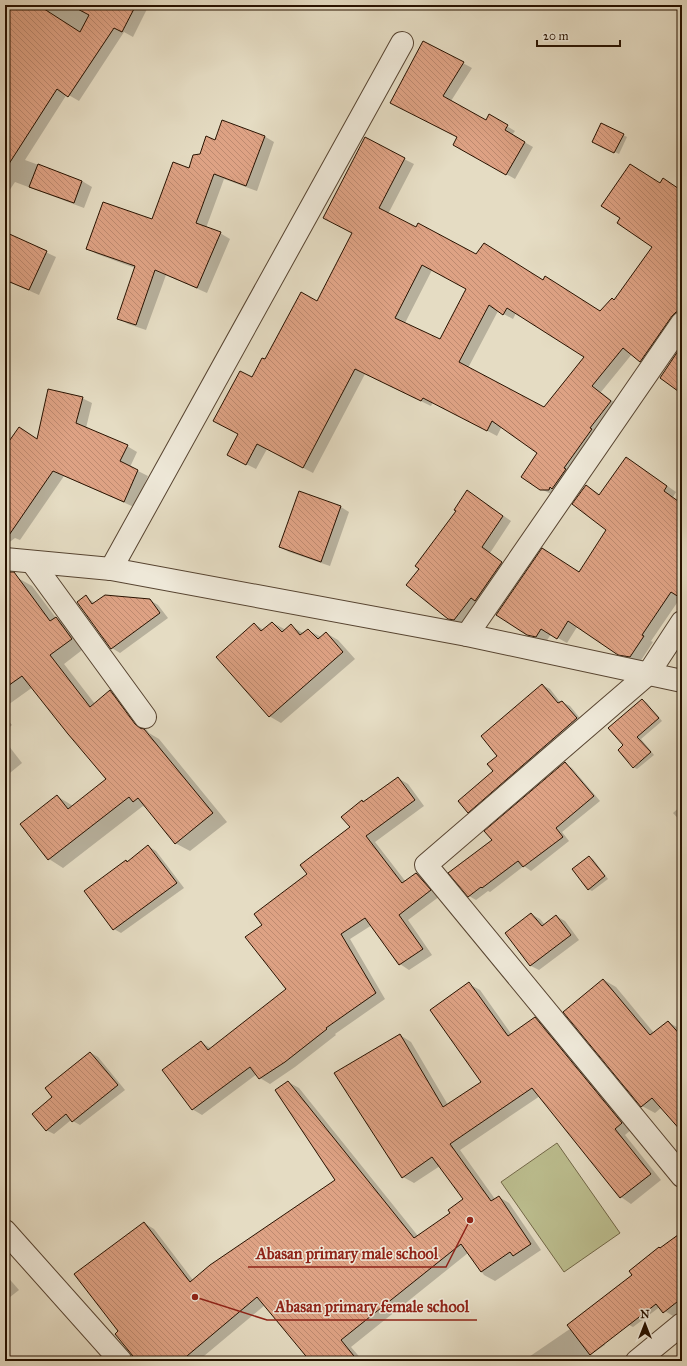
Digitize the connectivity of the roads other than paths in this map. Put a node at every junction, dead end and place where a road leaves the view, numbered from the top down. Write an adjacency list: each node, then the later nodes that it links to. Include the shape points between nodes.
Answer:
1 (402, 43): 5 (street)
2 (682, 322): 7 (street)
3 (5, 560): 4 (street)
4 (32, 562): 5 (street); 10 (street)
5 (110, 569): 7 (street)
6 (682, 622): 8 (street)
7 (468, 635): 8 (street)
8 (648, 674): 9 (street); 11 (street, via 426,865)
9 (682, 681)
10 (145, 717)
11 (682, 1176)
12 (5, 1231): 14 (street)
13 (682, 1324): 15 (street)
14 (121, 1361)
15 (636, 1361)

